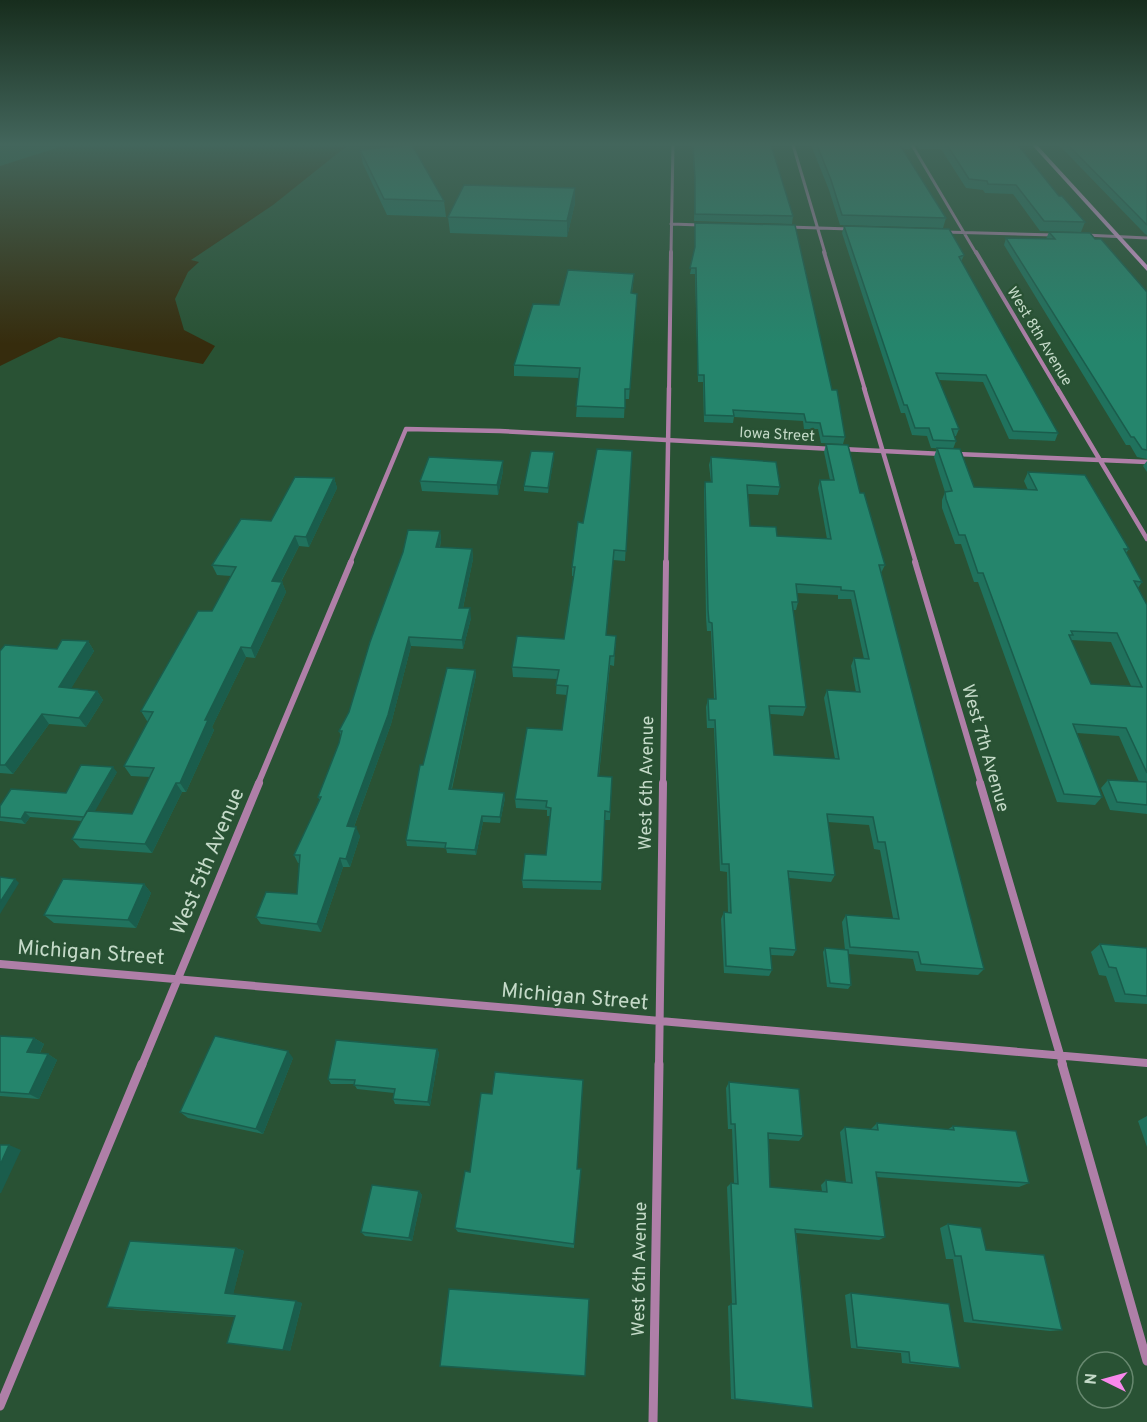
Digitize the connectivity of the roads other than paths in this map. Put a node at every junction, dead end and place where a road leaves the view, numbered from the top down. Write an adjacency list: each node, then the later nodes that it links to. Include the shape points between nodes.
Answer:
1 (671, 211): 5 (street, West 6th Avenue)
2 (814, 211): 8 (street, West 7th Avenue)
3 (952, 211): 11 (street, West 8th Avenue)
4 (1095, 211): 14 (main road)
5 (671, 224): 6 (street); 18 (street, West 6th Avenue)
6 (705, 225)
7 (785, 227): 8 (street)
8 (819, 228): 9 (street); 19 (street, West 7th Avenue)
9 (852, 229)
10 (942, 232): 11 (street)
11 (964, 232): 12 (street); 20 (street, West 8th Avenue)
12 (1059, 235)
13 (1082, 235): 14 (street)
14 (1117, 236): 15 (street); 16 (main road)
15 (1147, 238)
16 (1147, 269)
17 (406, 429): 18 (street, Iowa Street); 24 (street, West 5th Avenue)
18 (667, 441): 19 (street, Iowa Street); 25 (street, West 6th Avenue)
19 (883, 451): 20 (street, Iowa Street); 26 (street, West 7th Avenue)
20 (1100, 460): 21 (street, Iowa Street); 22 (street, West 8th Avenue)
21 (1147, 462)
22 (1147, 539)
23 (0, 963): 24 (street, Michigan Street)
24 (178, 977): 25 (street, Michigan Street); 29 (street, West 5th Avenue)
25 (659, 1022): 26 (street, Michigan Street); 30 (street, West 6th Avenue)
26 (1060, 1055): 27 (street, Michigan Street); 28 (street, West 7th Avenue)
27 (1147, 1063)
28 (1147, 1361)
29 (0, 1406)
30 (653, 1422)

